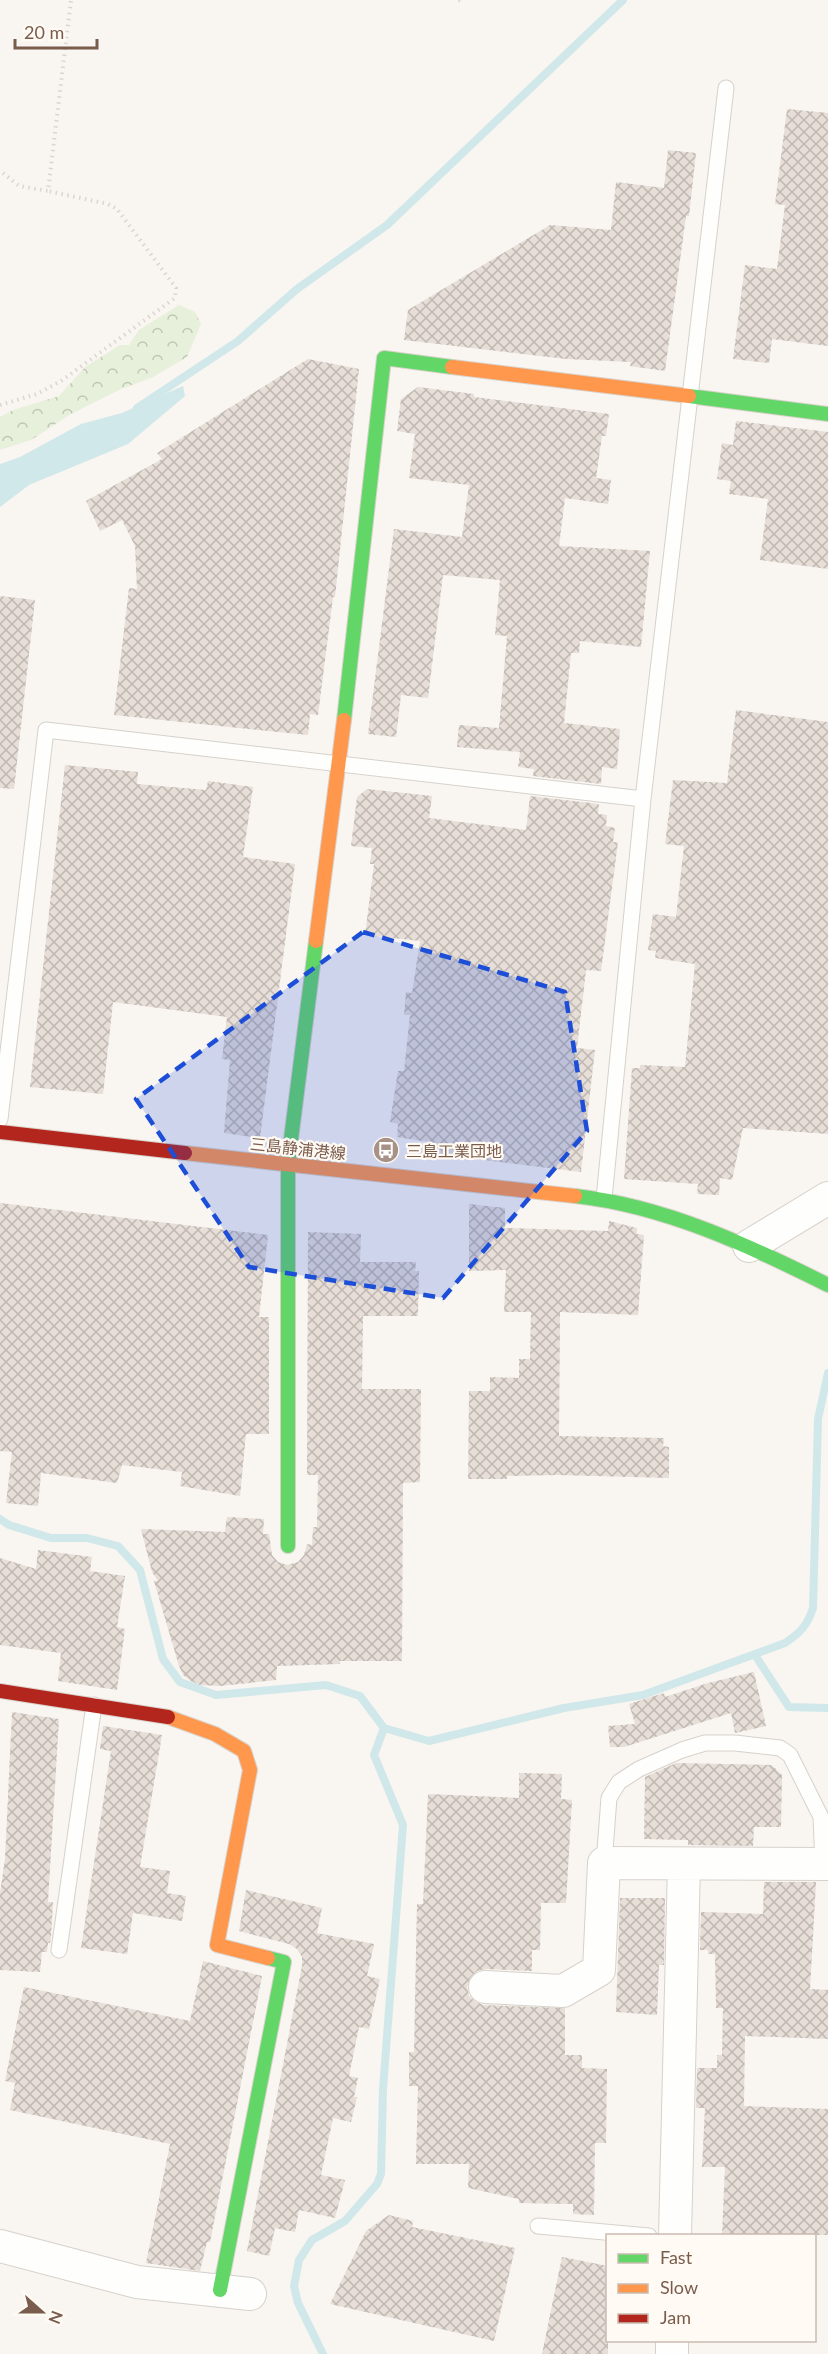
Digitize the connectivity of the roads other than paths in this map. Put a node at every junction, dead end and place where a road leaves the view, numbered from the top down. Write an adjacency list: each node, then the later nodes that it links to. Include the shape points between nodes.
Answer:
1 (726, 88): 2 (lane)
2 (690, 396): 3 (street); 4 (street, via 384,358); 5 (lane)
3 (828, 414)
4 (339, 764): 5 (lane); 6 (lane, via 46,730); 8 (street)
5 (643, 799): 10 (lane)
6 (0, 1119)
7 (0, 1132): 8 (street, 三島静浦港線)
8 (288, 1163): 10 (street, 三島静浦港線); 13 (street)
9 (828, 1198): 11 (street)
10 (604, 1199): 11 (street, 三島静浦港線, via 675,1218)
11 (748, 1246): 12 (street, 三島静浦港線)
12 (828, 1285)
13 (288, 1546)
14 (0, 1691): 15 (street)
15 (94, 1705): 19 (lane); 25 (street, via 165,1716 216,1734 244,1751 250,1770 216,1945 284,1962)
16 (604, 1863): 17 (street); 18 (lane, via 609,1798 619,1782 682,1750 705,1743 735,1743 780,1748 790,1755 821,1817); 20 (street, via 599,1970 563,1991)
17 (684, 1864): 18 (street); 23 (street)
18 (825, 1864)
19 (59, 1950)
20 (485, 1986)
21 (538, 2226): 22 (lane)
22 (637, 2234)
23 (675, 2234)
24 (0, 2246): 25 (street, via 137,2282)
25 (235, 2292)

